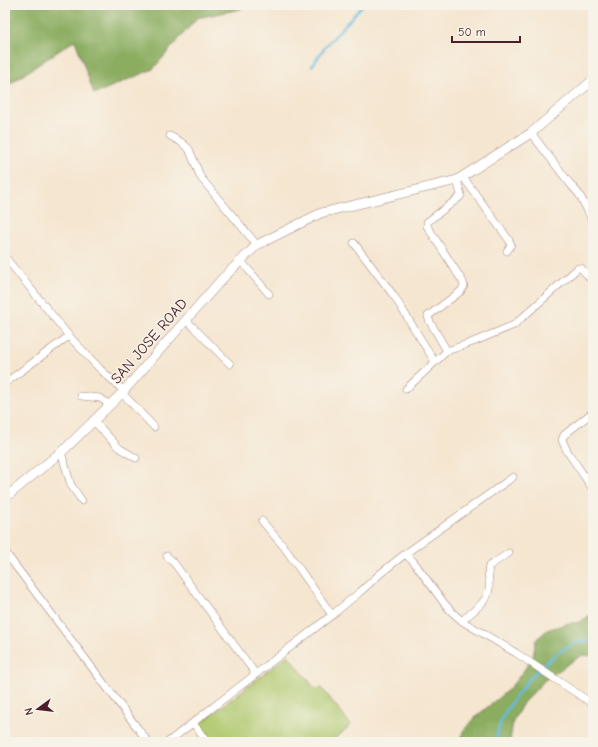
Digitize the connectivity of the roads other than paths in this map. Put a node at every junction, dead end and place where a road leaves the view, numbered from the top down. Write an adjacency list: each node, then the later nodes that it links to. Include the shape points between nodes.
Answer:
1 (593, 80): 2 (street, SAN JOSE ROAD)
2 (531, 133): 4 (street, SAN JOSE ROAD); 5 (street, via 579,194)
3 (170, 136): 7 (street, via 189,149 201,178)
4 (460, 178): 7 (street, SAN JOSE ROAD, via 321,213); 8 (street, via 509,240 511,245); 15 (street, via 460,197 427,222 427,226 464,286 428,316)
5 (593, 223)
6 (354, 243): 16 (street, via 394,296)
7 (257, 245): 10 (street, SAN JOSE ROAD)
8 (507, 251)
9 (5, 257): 14 (street)
10 (241, 261): 12 (street); 13 (street, SAN JOSE ROAD)
11 (593, 282): 15 (street, via 581,268 578,268 514,325)
12 (269, 294)
13 (186, 320): 17 (street); 20 (street, SAN JOSE ROAD)
14 (69, 336): 18 (street); 20 (street)
15 (448, 351): 16 (street)
16 (436, 362): 19 (street)
17 (230, 364)
18 (5, 383)
19 (406, 389)
20 (123, 392): 22 (street, SAN JOSE ROAD); 25 (street)
21 (81, 396): 22 (street, via 100,398)
22 (110, 405): 24 (street, SAN JOSE ROAD)
23 (593, 412): 29 (street, via 564,435 562,440 566,451)
24 (93, 420): 26 (street, SAN JOSE ROAD); 27 (street, via 119,448)
25 (154, 427)
26 (61, 452): 30 (street, SAN JOSE ROAD); 31 (street, via 71,485)
27 (136, 458)
28 (513, 477): 35 (street)
29 (593, 489)
30 (5, 498)
31 (82, 501)
32 (262, 521): 37 (street, via 284,547)
33 (5, 552): 42 (street)
34 (509, 553): 38 (street, via 489,566 490,582 486,599)
35 (405, 554): 37 (street); 38 (street, via 448,608)
36 (167, 556): 39 (street)
37 (332, 615): 39 (street)
38 (462, 621): 40 (street)
39 (256, 673): 41 (street)
40 (593, 704)
41 (193, 723): 43 (street); 44 (street)
42 (148, 742)
43 (168, 742)
44 (207, 742)

